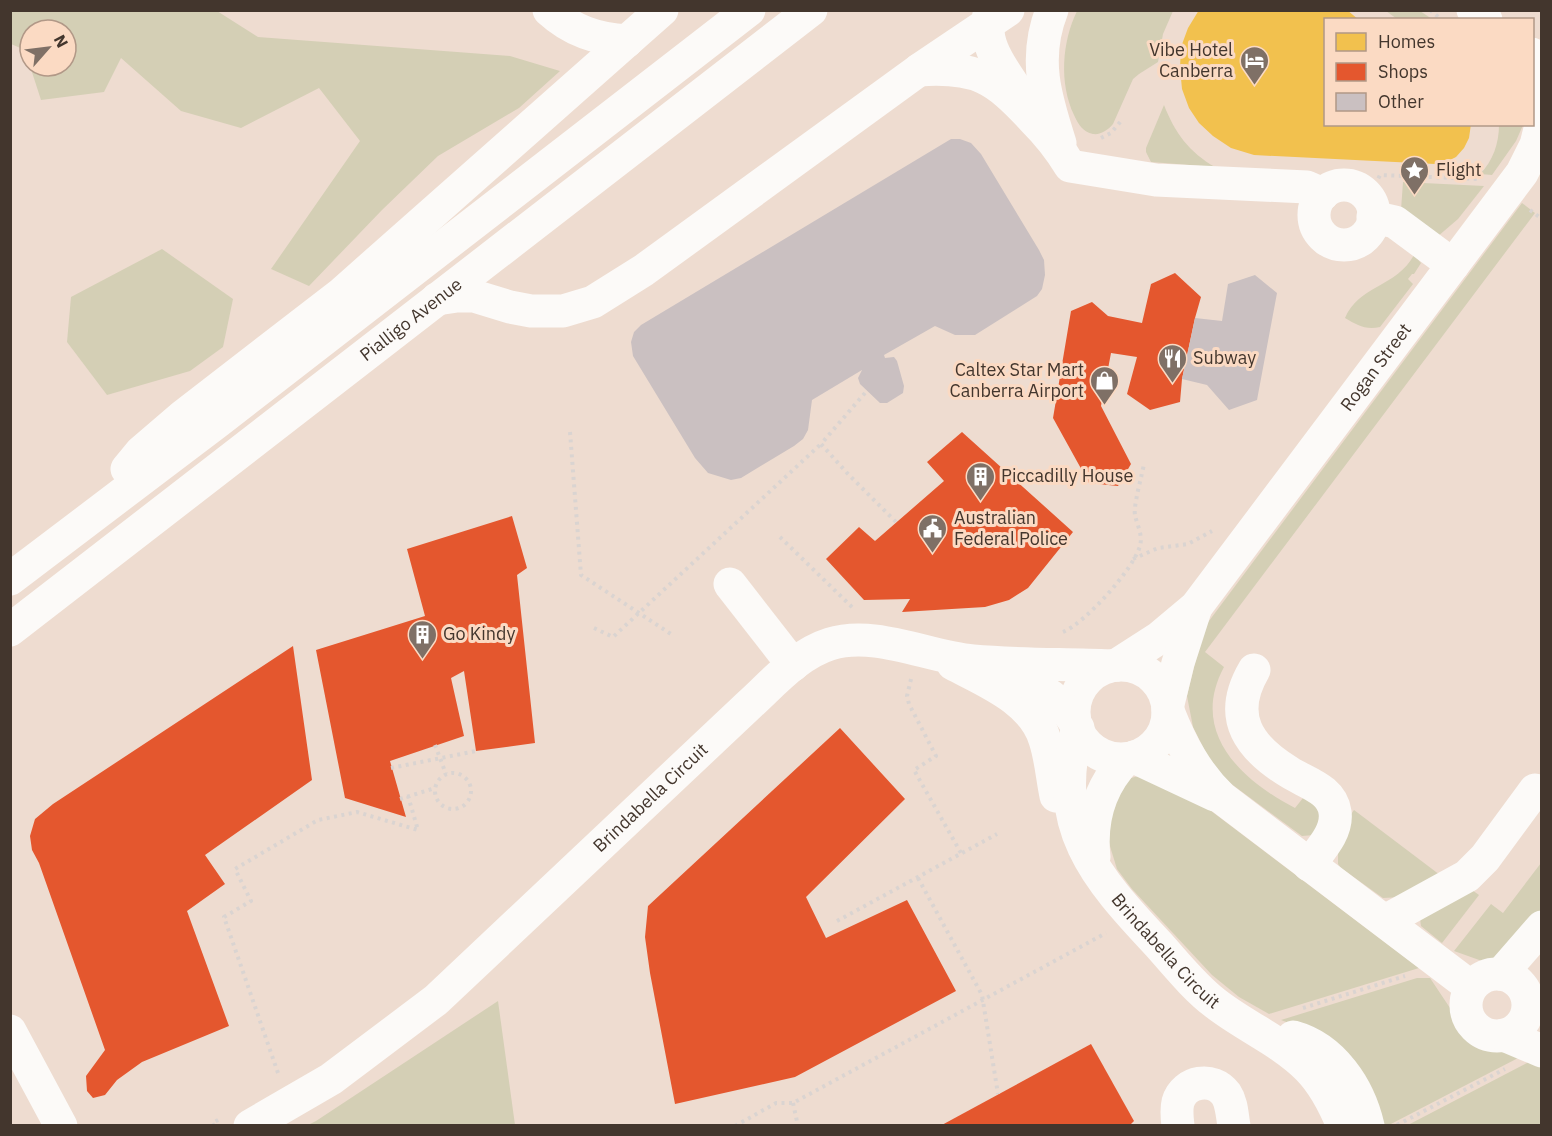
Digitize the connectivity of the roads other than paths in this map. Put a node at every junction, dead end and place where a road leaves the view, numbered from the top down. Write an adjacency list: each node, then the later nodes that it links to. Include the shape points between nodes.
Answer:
1 (549, 10): 7 (street, via 584,33)
2 (662, 10): 7 (street)
3 (749, 10): 19 (street, Pialligo Avenue)
4 (811, 10): 18 (street, Pialligo Avenue)
5 (1052, 10): 13 (street, via 1042,46 1042,79)
6 (995, 15): 8 (street); 12 (street, via 991,47)
7 (627, 41): 19 (street, via 341,294 141,452)
8 (919, 70): 12 (street, via 947,69 991,81); 18 (street, via 644,270 593,302 563,310 531,311 474,296)
9 (1534, 85): 10 (street)
10 (1542, 107)
11 (1542, 121): 14 (street, Rogan Street)
12 (1036, 122): 13 (street)
13 (1063, 154): 15 (street, via 1070,166 1140,178 1307,187)
14 (1532, 167): 17 (street, Rogan Street)
15 (1323, 194): 16 (street, via 1344,185 1361,190); 16 (street, via 1316,202 1314,221 1330,242 1357,242 1367,234)
16 (1371, 209): 17 (street)
17 (1453, 265): 22 (street, Rogan Street)
18 (437, 299): 23 (street, Pialligo Avenue)
19 (74, 529): 20 (street, Pialligo Avenue)
20 (10, 579)
21 (730, 584): 25 (street)
22 (1196, 607): 26 (street, Rogan Street, via 1148,646); 29 (street, Rogan Street)
23 (10, 630)
24 (971, 661): 26 (street, Brindabella Circuit, via 1057,649); 27 (street, Brindabella Circuit); 30 (street, via 1046,691 1064,705)
25 (793, 665): 27 (street, Brindabella Circuit, via 817,649 846,641 878,642); 45 (street, Brindabella Circuit, via 436,1000 331,1079)
26 (1113, 665): 29 (street, via 1140,668 1153,677 1163,689); 30 (street, via 1094,674 1081,687 1075,704)
27 (928, 666): 35 (street, via 1013,697 1033,718 1046,740 1059,808)
28 (1254, 670): 34 (street, via 1241,702 1249,735 1263,753 1321,790 1332,802 1332,830)
29 (1168, 707): 31 (street, via 1166,727 1159,740 1148,751); 33 (street, via 1180,740 1198,771)
30 (1076, 725): 31 (street, via 1085,742 1097,752 1111,758); 35 (street, Brindabella Circuit, via 1070,768 1072,817)
31 (1130, 758): 33 (street); 35 (street, Brindabella Circuit, via 1112,775 1098,802 1093,842)
32 (1535, 790): 36 (street, via 1467,876)
33 (1222, 798): 34 (street)
34 (1310, 865): 36 (street)
35 (1095, 868): 41 (street, Brindabella Circuit, via 1110,892 1207,997)
36 (1385, 921): 39 (street)
37 (1542, 927): 38 (street)
38 (1501, 974): 39 (street, via 1484,976); 40 (street, via 1508,975)
39 (1471, 987): 43 (street, via 1466,1007 1475,1027)
40 (1534, 996): 43 (street, via 1525,1019 1512,1032)
41 (1248, 1025): 48 (street, Brindabella Circuit, via 1308,1068 1327,1092); 49 (street, Brindabella Circuit, via 1307,1042 1332,1060 1354,1087)
42 (10, 1031): 44 (street)
43 (1520, 1050)
44 (61, 1125)
45 (250, 1125)
46 (1178, 1125): 47 (street, via 1181,1094 1204,1082 1224,1092)
47 (1234, 1125)
48 (1343, 1125)
49 (1368, 1125)

